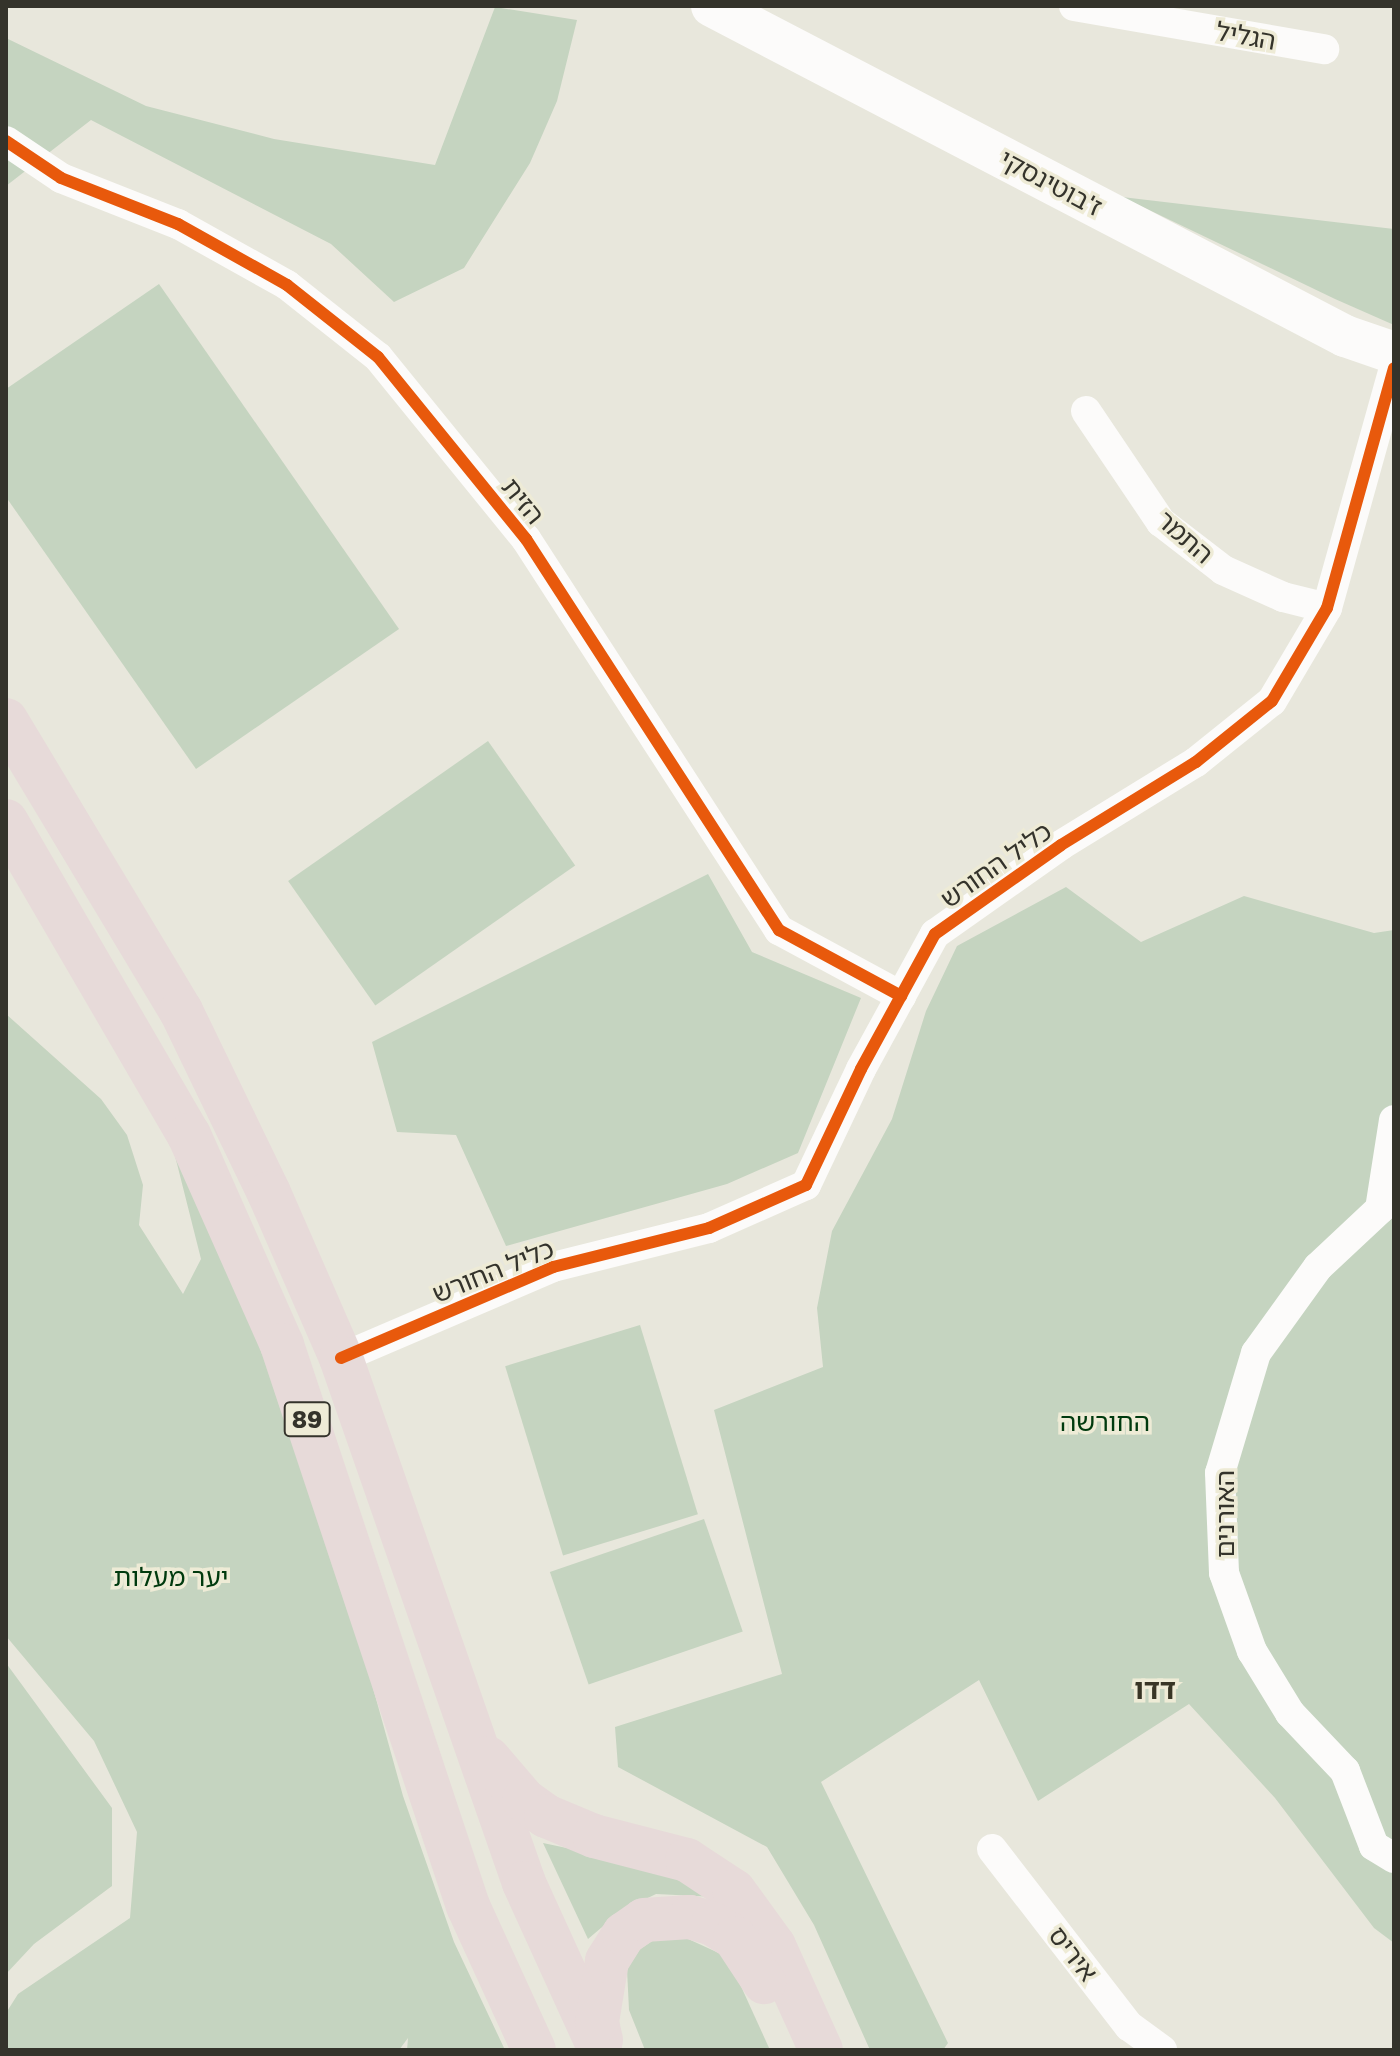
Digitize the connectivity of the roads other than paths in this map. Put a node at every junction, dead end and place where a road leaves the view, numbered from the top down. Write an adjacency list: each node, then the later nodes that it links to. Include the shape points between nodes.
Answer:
1 (712, 6): 5 (street, ז'בוטינסקי, via 1345,336)
2 (1074, 6): 3 (street, הגליל)
3 (1324, 49)
4 (6, 141): 11 (street, הזית, via 61,178 178,224 287,285 378,357 526,539 779,930)
5 (1394, 353)
6 (1394, 368): 8 (street, כליל החורש)
7 (1086, 411): 8 (street, התמר, via 1161,522 1223,570 1283,597)
8 (1327, 608): 11 (street, כליל החורש, via 1272,701 1242,729 1061,845 935,934)
9 (6, 720): 13 (highway, 89, via 181,1011)
10 (6, 821): 17 (highway, 89, via 189,1135 282,1345 468,1906)
11 (901, 996): 13 (street, כליל החורש, via 806,1185 709,1228 553,1267)
12 (1394, 1120): 16 (street, האורנים, via 1380,1209 1318,1267 1256,1353 1220,1473 1224,1573 1252,1651 1290,1713 1345,1771 1374,1846)
13 (341, 1358): 14 (highway, 89)
14 (469, 1734): 18 (highway, 89, via 524,1883); 20 (highway, via 524,1800 546,1816 594,1836 687,1860 734,1891 774,1946)
15 (992, 1849): 21 (street, איריס, via 1129,2026)
16 (1394, 1858)
17 (534, 2050)
18 (602, 2050): 19 (highway, via 597,2022 607,1961 624,1934 662,1915 690,1917 735,1938 753,1959)
19 (794, 2050)
20 (821, 2050)
21 (1162, 2050)

